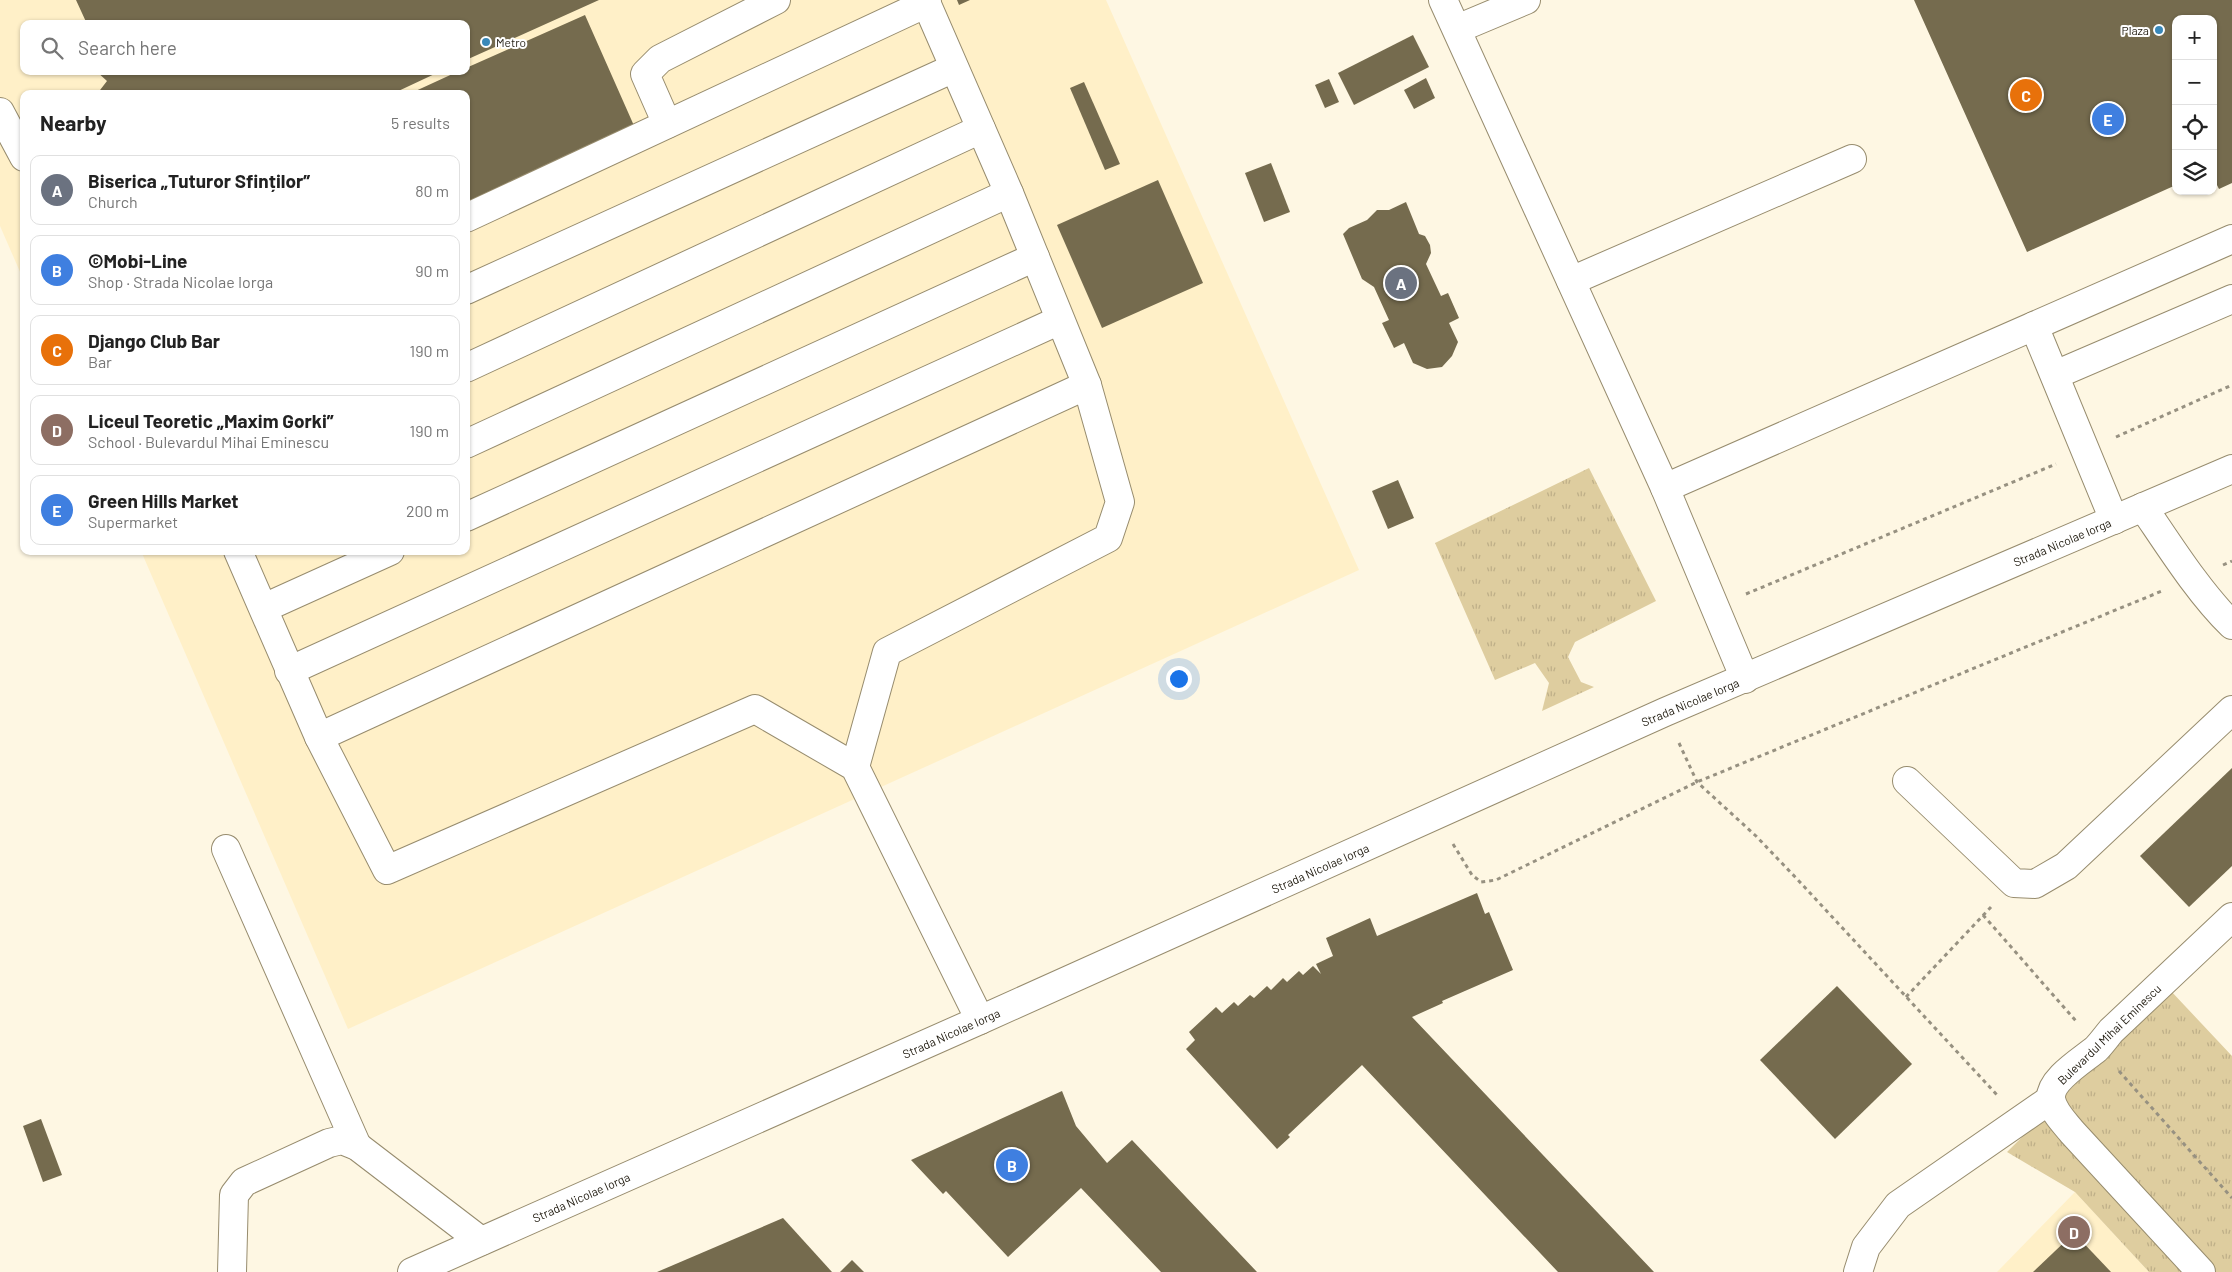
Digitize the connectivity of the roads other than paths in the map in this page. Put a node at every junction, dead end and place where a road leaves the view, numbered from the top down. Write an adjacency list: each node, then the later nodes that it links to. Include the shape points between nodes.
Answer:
1 (776, 0): 8 (main road, via 660,59 645,74)
2 (1443, 0): 5 (main road)
3 (1526, 0): 5 (main road)
4 (926, 2): 6 (main road); 8 (main road)
5 (1456, 29): 16 (main road)
6 (954, 68): 9 (main road); 17 (main road)
7 (0, 112): 10 (main road)
8 (667, 124): 13 (main road)
9 (981, 129): 12 (main road); 21 (main road)
10 (20, 150)
11 (1852, 159): 16 (main road)
12 (1009, 193): 15 (main road); 24 (main road)
13 (470, 216)
14 (2232, 239): 20 (main road)
15 (1034, 257): 19 (main road); 28 (main road)
16 (1571, 281): 26 (main road)
17 (470, 288)
18 (2232, 299): 22 (main road)
19 (1060, 320): 23 (main road); 34 (main road)
20 (2034, 326): 22 (main road); 26 (main road)
21 (470, 366)
22 (2055, 375): 29 (main road)
23 (1087, 385): 37 (main road); 38 (main road, via 1120,502 1108,538 887,652)
24 (470, 442)
25 (2232, 469): 27 (main road, Strada Nicolae Iorga)
26 (1665, 488): 35 (main road)
27 (2143, 508): 29 (main road, Strada Nicolae Iorga); 33 (main road)
28 (470, 515)
29 (2114, 520): 35 (main road, Strada Nicolae Iorga)
30 (240, 555): 32 (main road)
31 (381, 555): 32 (main road)
32 (264, 608): 34 (main road)
33 (2232, 625)
34 (289, 671): 37 (main road)
35 (1745, 679): 42 (main road, Strada Nicolae Iorga)
36 (2232, 710): 39 (main road, via 2066,866 2035,884 2014,883)
37 (319, 737): 38 (main road, via 387,870 755,709)
38 (855, 768): 42 (main road)
39 (1907, 781)
40 (226, 849): 44 (main road)
41 (2232, 918): 43 (main road, Bulevardul Mihai Eminescu, via 2111,1031 2098,1047 2059,1079)
42 (980, 1020): 45 (main road, Strada Nicolae Iorga)
43 (2051, 1099): 48 (main road, via 1898,1205 1866,1247); 49 (main road, Bulevardul Mihai Eminescu, via 2072,1132)
44 (357, 1146): 45 (main road); 46 (main road, via 342,1140 329,1143 244,1182 234,1195)
45 (481, 1241): 47 (main road, Strada Nicolae Iorga)
46 (232, 1272)
47 (412, 1272)
48 (1858, 1272)
49 (2201, 1272)

